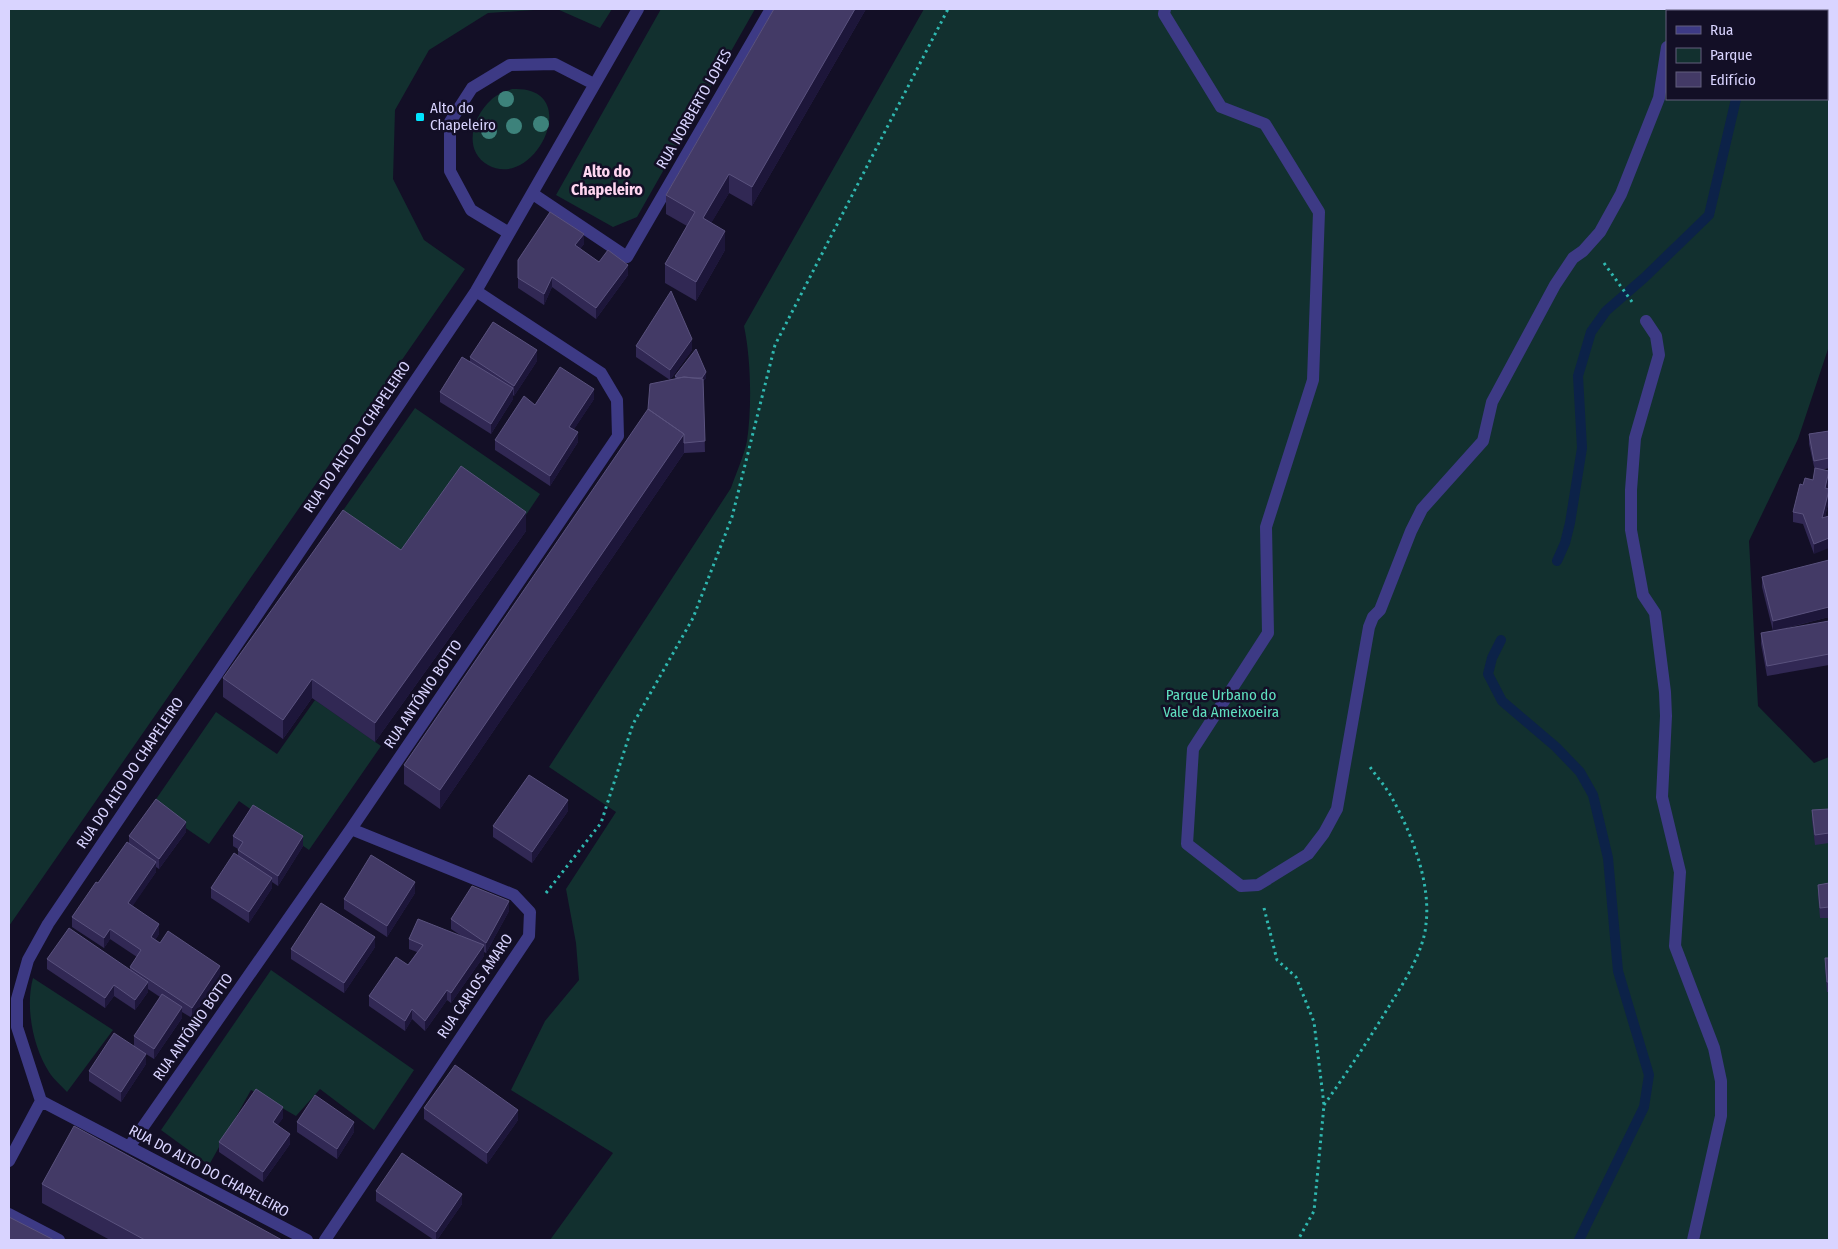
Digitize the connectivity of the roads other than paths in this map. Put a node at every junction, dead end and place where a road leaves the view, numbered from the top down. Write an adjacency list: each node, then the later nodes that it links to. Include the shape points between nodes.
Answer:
1 (638, 9): 5 (street, RUA DO ALTO DO CHAPELEIRO)
2 (772, 9): 6 (street, RUA NORBERTO LOPES, via 626,257)
3 (1165, 9): 4 (street, via 1164,14 1221,107 1265,124 1319,212 1313,380 1266,527 1268,633 1193,749 1187,844 1241,886 1258,885 1308,854 1337,809 1373,617 1380,610 1422,510 1483,441 1492,402 1550,293 1573,258 1600,232 1621,194 1659,98)
4 (1666, 52)
5 (594, 84): 6 (street, RUA DO ALTO DO CHAPELEIRO); 7 (street, via 555,64 510,65 472,88 450,122 450,171 471,210)
6 (533, 194): 7 (street, RUA DO ALTO DO CHAPELEIRO)
7 (509, 233): 8 (street, RUA DO ALTO DO CHAPELEIRO)
8 (476, 291): 10 (street, RUA ANTÓNIO BOTTO, via 601,373 617,400 618,436); 11 (street, RUA DO ALTO DO CHAPELEIRO, via 48,924 28,960 17,999 17,1027)
9 (1646, 321): 18 (street, via 1656,336 1659,355 1635,438 1631,530 1643,595 1654,613 1665,692 1662,797 1680,872 1675,946 1714,1048 1721,1081 1721,1116)
10 (351, 829): 12 (street, RUA ANTÓNIO BOTTO); 17 (street, RUA CARLOS AMARO, via 514,895 530,912 528,936)
11 (41, 1101): 12 (street, RUA DO ALTO DO CHAPELEIRO); 13 (street)
12 (128, 1147): 16 (street, RUA DO ALTO DO CHAPELEIRO)
13 (9, 1161)
14 (9, 1214): 15 (street)
15 (60, 1240)
16 (307, 1240)
17 (324, 1240)
18 (1693, 1240)

